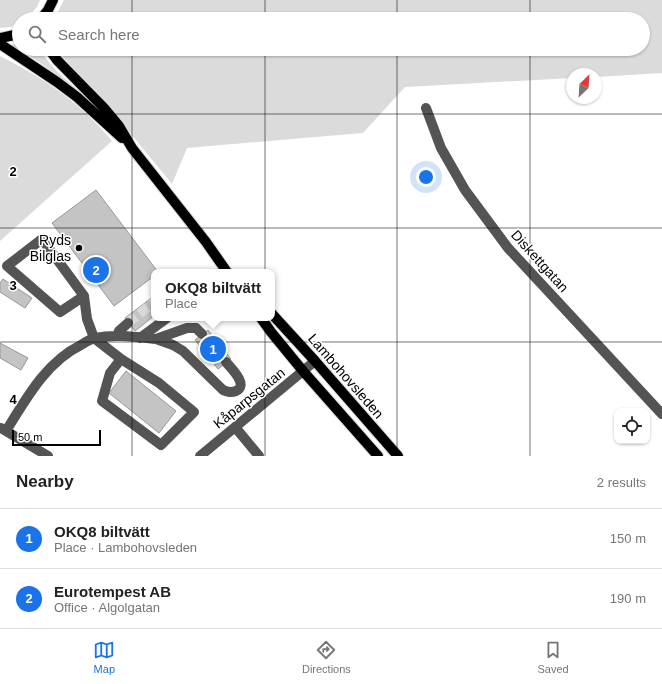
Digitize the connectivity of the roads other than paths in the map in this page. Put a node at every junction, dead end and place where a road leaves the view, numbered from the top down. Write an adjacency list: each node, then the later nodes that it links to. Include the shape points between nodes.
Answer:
1 (53, 0): 2 (main road)
2 (46, 12)
3 (12, 35): 4 (main road)
4 (0, 38)
5 (0, 44): 6 (main road)
6 (12, 52)
7 (18, 56): 10 (main road, via 77,97)
8 (54, 56): 10 (main road, via 104,108)
9 (426, 108): 28 (street, Diskettgatan, via 441,148 466,190 508,248)
10 (132, 148): 11 (main road)
11 (206, 242): 12 (main road); 13 (main road)
12 (225, 269)
13 (230, 269)
14 (84, 296): 14 (street, via 42,239 7,266 60,312); 21 (street, via 87,319)
15 (275, 317): 25 (main road, Lambohovsleden)
16 (163, 321): 22 (street)
17 (262, 321): 27 (main road, Lambohovsleden)
18 (128, 323): 20 (street)
19 (202, 334): 23 (street, via 196,328 187,328)
20 (117, 336): 21 (street); 22 (street)
21 (94, 338): 24 (street); 30 (street, via 71,350 52,366)
22 (140, 338): 23 (street)
23 (156, 339): 26 (street, via 183,350 223,390 235,391 241,386 240,382)
24 (121, 359): 24 (street, via 159,383 194,412 161,445 102,401 110,373)
25 (315, 361): 27 (street, Kåparpsgatan); 35 (main road, Lambohovsleden)
26 (226, 362)
27 (303, 370): 29 (street, Kåparpsgatan); 34 (main road, Lambohovsleden)
28 (662, 414)
29 (235, 427): 32 (street, Kåparpsgatan); 33 (street)
30 (3, 429): 31 (street)
31 (41, 454)
32 (200, 456)
33 (259, 456)
34 (378, 456)
35 (398, 456)

